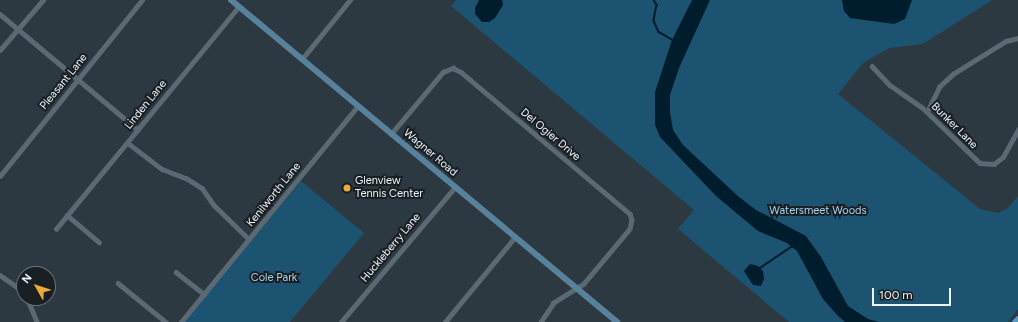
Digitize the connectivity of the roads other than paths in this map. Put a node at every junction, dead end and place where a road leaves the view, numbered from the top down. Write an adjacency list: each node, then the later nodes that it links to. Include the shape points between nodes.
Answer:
1 (43, 0): 7 (street)
2 (142, 0): 12 (street, Pleasant Lane)
3 (231, 0): 5 (street, Wagner Road)
4 (350, 0): 10 (street)
5 (239, 6): 10 (street, Wagner Road); 15 (street, Linden Lane)
6 (0, 14): 7 (street)
7 (18, 30): 9 (street); 12 (street)
8 (1018, 38): 14 (street, via 1006,41 946,80 934,95)
9 (0, 50)
10 (302, 59): 13 (street, Wagner Road)
11 (872, 66): 14 (street, Bunker Lane, via 893,88)
12 (76, 80): 15 (street); 19 (street, Pleasant Lane)
13 (358, 106): 17 (street, Wagner Road); 24 (street, Kenilworth Lane)
14 (927, 112): 16 (street, Bunker Lane, via 970,156 988,164 1003,157)
15 (138, 130): 18 (street, Linden Lane)
16 (1018, 130)
17 (391, 134): 20 (street, Wagner Road); 30 (street, Del Ogier Drive, via 443,72 453,68 461,72 630,214 630,229)
18 (128, 143): 21 (street, Linden Lane); 24 (street, via 162,169 186,178 202,188 214,205)
19 (0, 176)
20 (454, 186): 23 (street, Wagner Road); 37 (street, Huckleberry Lane)
21 (67, 215): 22 (street, Linden Lane); 25 (street)
22 (56, 229)
23 (515, 237): 30 (street, Wagner Road); 38 (street)
24 (249, 239): 31 (street, Kenilworth Lane)
25 (99, 242)
26 (176, 272): 31 (street)
27 (0, 275): 29 (street)
28 (118, 283): 35 (street)
29 (16, 286)
30 (578, 290): 39 (street, via 567,293 554,303); 40 (street, Wagner Road)
31 (204, 294): 36 (street, Kenilworth Lane)
32 (30, 306): 34 (street)
33 (1018, 319): 41 (main road)
34 (37, 322)
35 (166, 322)
36 (181, 322)
37 (341, 322)
38 (445, 322)
39 (541, 322)
40 (617, 322)
41 (1016, 322)

